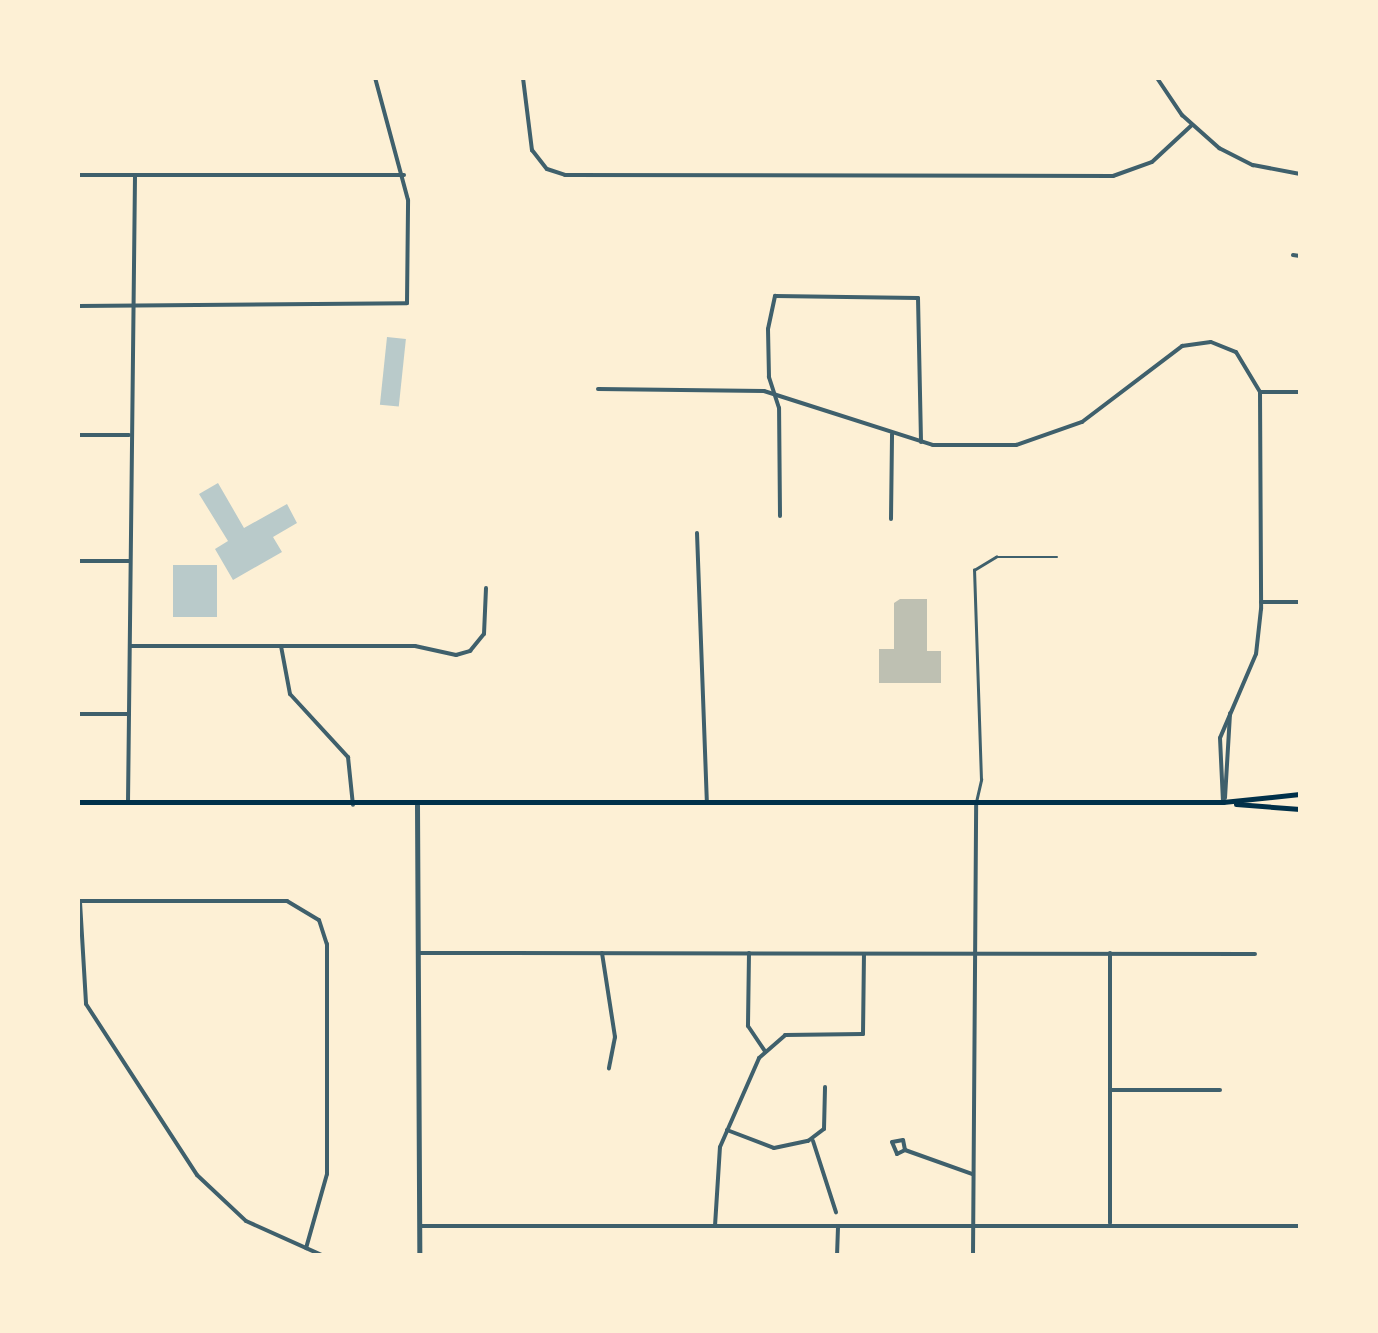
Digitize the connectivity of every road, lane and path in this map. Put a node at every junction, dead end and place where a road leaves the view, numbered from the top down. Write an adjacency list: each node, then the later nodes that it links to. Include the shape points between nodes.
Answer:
1 (375, 78): 8 (street)
2 (523, 78): 4 (street, via 532,150 547,169 565,175 1113,176 1152,162)
3 (1157, 78): 4 (street)
4 (1192, 125): 5 (street, via 1242,160)
5 (1300, 174)
6 (78, 175): 7 (street)
7 (135, 175): 8 (street); 12 (street)
8 (404, 175): 12 (street, via 411,290 404,305)
9 (1293, 255): 10 (street)
10 (1300, 256)
11 (78, 306): 12 (street)
12 (133, 306): 19 (street)
13 (598, 389): 16 (street)
14 (1260, 392): 15 (street); 20 (street, via 1236,352 1193,343 1055,436 1016,445); 28 (street)
15 (1300, 392)
16 (774, 394): 17 (street); 20 (street, via 768,329 775,296 918,298); 21 (street)
17 (892, 433): 20 (street); 22 (street)
18 (78, 434): 19 (street)
19 (129, 435): 25 (street)
20 (921, 442)
21 (780, 516)
22 (891, 520)
23 (697, 533): 39 (street)
24 (1057, 557): 40 (lane, via 996,557 974,570 981,780)
25 (129, 560): 26 (street); 30 (street)
26 (78, 561)
27 (486, 588): 31 (street, via 484,634 464,654 415,646)
28 (1261, 602): 29 (street); 32 (street, via 1258,647)
29 (1300, 602)
30 (129, 646): 31 (street); 34 (street)
31 (281, 646): 41 (street, via 290,694 348,757)
32 (1230, 710): 37 (street); 37 (street, via 1219,747)
33 (78, 714): 34 (street)
34 (129, 714): 38 (street)
35 (1300, 794): 37 (main road)
36 (78, 802): 38 (main road)
37 (1223, 802): 40 (main road); 43 (main road)
38 (128, 803): 41 (main road)
39 (707, 803): 40 (main road); 42 (main road)
40 (976, 803): 47 (street)
41 (353, 805): 42 (main road)
42 (417, 805): 45 (street)
43 (1300, 809)
44 (78, 901): 68 (street, via 80,980 91,1014 216,1198 246,1221); 68 (street, via 287,901 314,912 326,939 327,1174)
45 (420, 952): 48 (street); 63 (street)
46 (749, 953): 48 (street); 49 (street); 52 (street, via 748,1026)
47 (972, 953): 49 (street); 50 (street); 60 (street)
48 (602, 954): 53 (street, via 615,1037)
49 (864, 954): 52 (street, via 863,1034 786,1035)
50 (1110, 954): 51 (street); 55 (street)
51 (1254, 954)
52 (764, 1051): 57 (street)
53 (609, 1068)
54 (825, 1087): 58 (street, via 824,1129)
55 (1110, 1090): 56 (street); 62 (street)
56 (1220, 1090)
57 (727, 1130): 58 (street, via 774,1148); 64 (street, via 717,1161)
58 (812, 1139): 61 (street)
59 (905, 1150): 60 (street)
60 (972, 1174): 67 (street)
61 (836, 1212)
62 (1110, 1223): 66 (street); 67 (street)
63 (418, 1226): 64 (street); 70 (street)
64 (715, 1226): 65 (street)
65 (838, 1226): 67 (street); 71 (street)
66 (1300, 1226)
67 (973, 1227): 72 (street)
68 (306, 1248): 69 (street)
69 (324, 1256)
70 (419, 1256)
71 (837, 1256)
72 (973, 1256)

